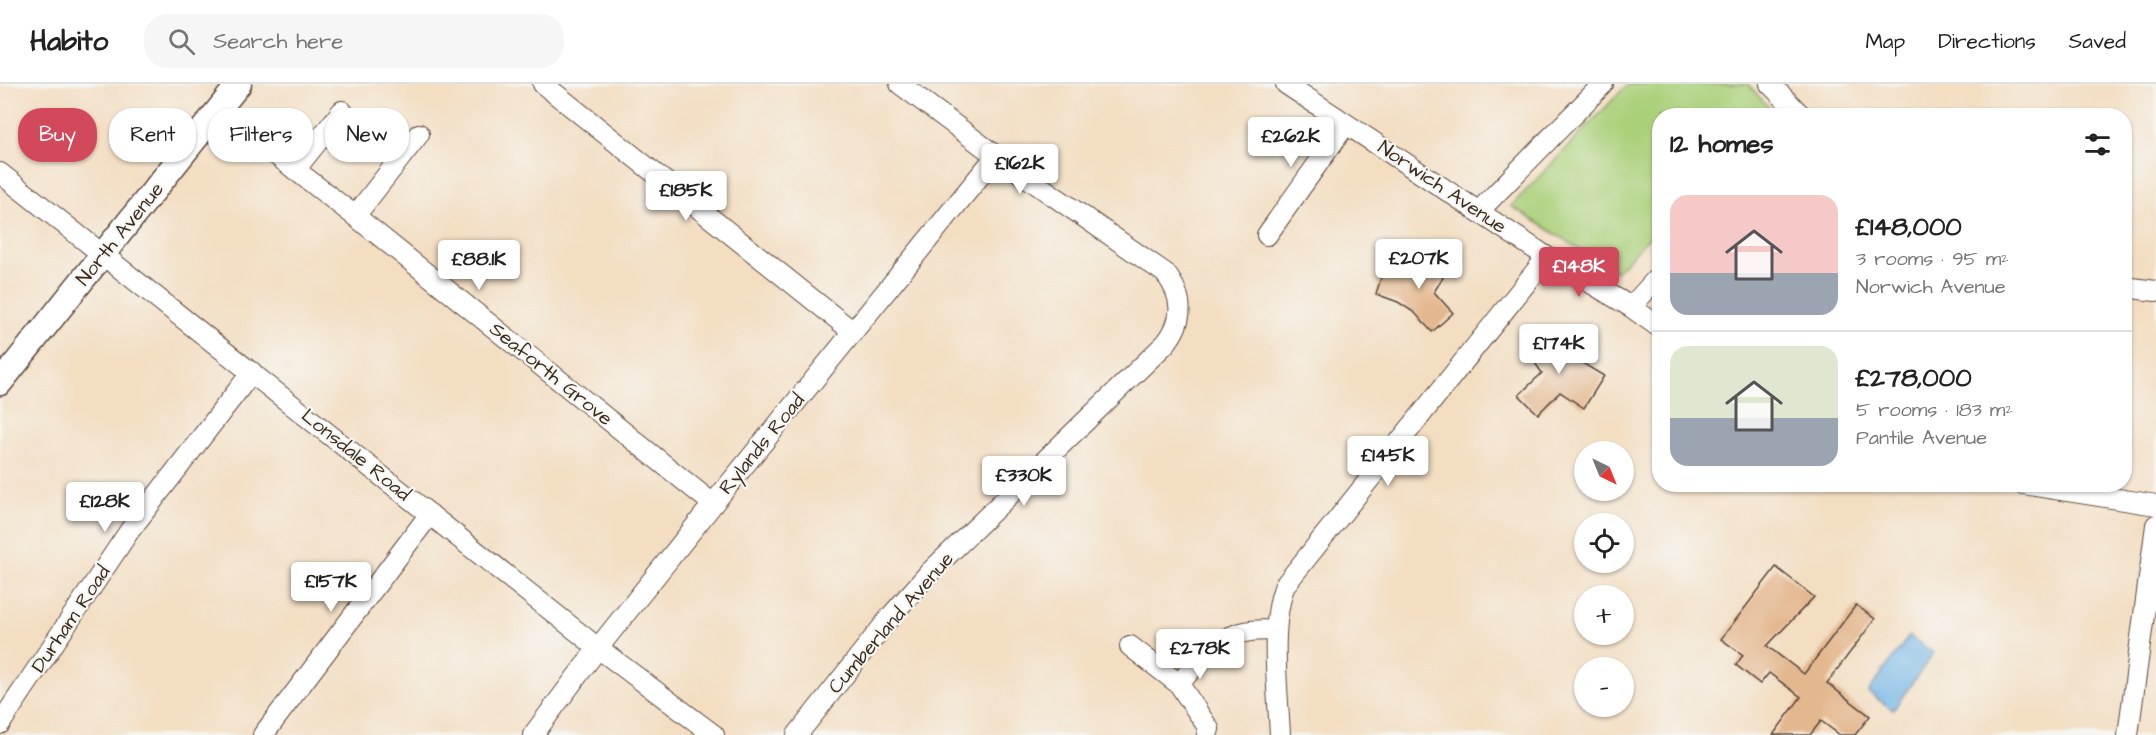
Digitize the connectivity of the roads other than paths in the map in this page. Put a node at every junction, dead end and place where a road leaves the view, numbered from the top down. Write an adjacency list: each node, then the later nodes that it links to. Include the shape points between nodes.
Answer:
1 (239, 84): 7 (street, North Avenue)
2 (543, 84): 27 (street)
3 (900, 84): 13 (street)
4 (1286, 84): 10 (street, Norwich Avenue)
5 (1604, 84): 17 (street)
6 (1770, 84): 8 (street)
7 (220, 108)
8 (1794, 108)
9 (208, 123): 20 (street, North Avenue)
10 (1346, 123): 17 (street, Norwich Avenue); 19 (street)
11 (325, 132): 15 (street)
12 (419, 134): 18 (street)
13 (996, 156): 27 (street, Rylands Road); 44 (street, Cumberland Avenue, via 1165,273 1174,284 1180,307 1174,333 928,573)
14 (285, 162): 15 (street, Seaforth Grove)
15 (295, 170): 18 (street, Seaforth Grove)
16 (0, 173): 20 (street, Lonsdale Road)
17 (1479, 211): 21 (street, Norwich Avenue)
18 (355, 216): 31 (street, Seaforth Grove)
19 (1267, 235)
20 (103, 254): 28 (street, Lonsdale Road); 29 (street, North Avenue)
21 (1547, 257): 25 (street, Norwich Avenue); 36 (street, via 1286,585)
22 (1652, 284): 25 (street)
23 (2132, 288): 24 (street)
24 (2156, 291)
25 (1631, 307): 26 (street, Norwich Avenue)
26 (1652, 322)
27 (852, 331): 31 (street, Rylands Road)
28 (252, 372): 33 (street, Lonsdale Road); 40 (street, Durham Road, via 130,530)
29 (0, 383)
30 (2071, 492): 32 (street)
31 (713, 504): 38 (street, Rylands Road)
32 (2156, 506)
33 (430, 514): 38 (street, Lonsdale Road); 41 (street)
34 (2156, 525): 35 (street)
35 (2153, 560): 47 (street)
36 (1276, 631): 39 (street, via 1266,629 1227,637 1204,654); 46 (street)
37 (1130, 646): 39 (street)
38 (598, 648): 42 (street, Rylands Road); 43 (street, Lonsdale Road)
39 (1179, 684): 45 (street, via 1209,729)
40 (0, 724)
41 (263, 735)
42 (533, 735)
43 (714, 735)
44 (796, 735)
45 (1207, 735)
46 (1280, 735)
47 (2128, 735)

